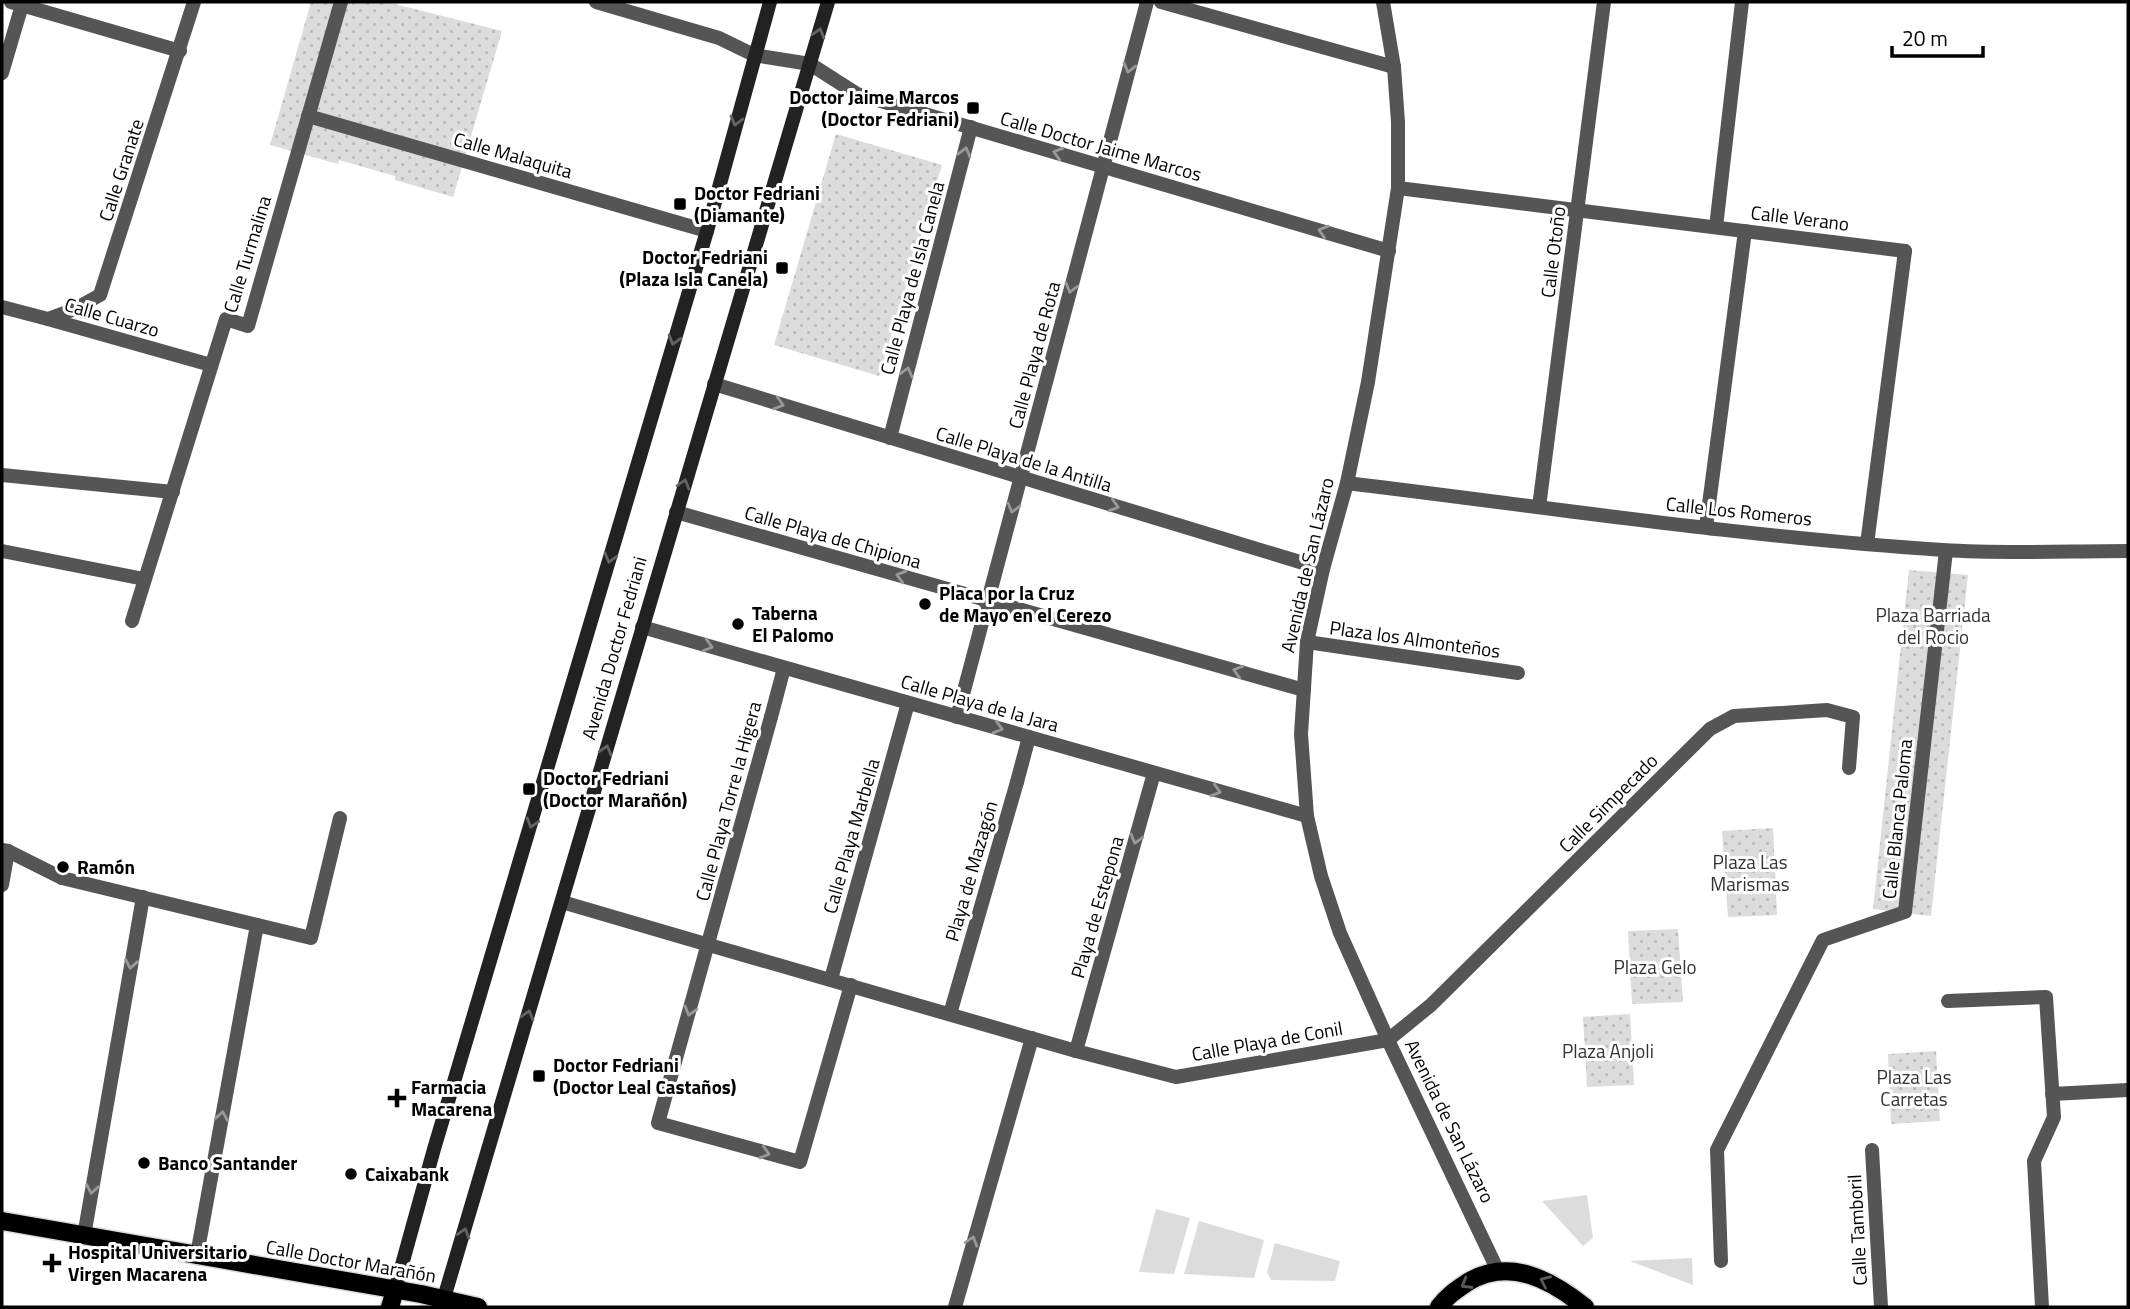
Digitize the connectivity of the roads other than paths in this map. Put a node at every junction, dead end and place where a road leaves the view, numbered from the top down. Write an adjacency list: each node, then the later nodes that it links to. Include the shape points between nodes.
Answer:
1 (194, 2): 12 (street, Calle Granate)
2 (341, 2): 17 (street, Calle Turmalina)
3 (596, 2): 13 (street, via 719,38)
4 (770, 2): 13 (main road, Avenida Doctor Fedriani)
5 (828, 2): 14 (main road, Avenida Doctor Fedriani, one-way to 5)
6 (1147, 2): 19 (street, Calle Playa de Rota, one-way to 19)
7 (1161, 2): 15 (street)
8 (1383, 2): 15 (street, Avenida de San Lázaro)
9 (1604, 2): 21 (street, Calle Otoño)
10 (1742, 2): 22 (street)
11 (16, 3): 12 (street); 16 (street)
12 (180, 51): 27 (street, Calle Granate, via 100,295)
13 (754, 55): 14 (street); 23 (main road, Avenida Doctor Fedriani, one-way to 23)
14 (810, 64): 18 (street, Calle Doctor Jaime Marcos, via 857,94); 29 (main road, Avenida Doctor Fedriani)
15 (1394, 67): 20 (street, Avenida de San Lázaro)
16 (2, 73)
17 (308, 116): 23 (street, Calle Malaquita); 28 (street, Calle Turmalina, via 248,326 226,319)
18 (971, 127): 19 (street, Calle Doctor Jaime Marcos, one-way to 18); 30 (street, Calle Playa de Isla Canela, one-way to 18)
19 (1103, 167): 25 (street, Calle Doctor Jaime Marcos, one-way to 19); 32 (street, Calle Playa de Rota, one-way to 32)
20 (1398, 188): 21 (street, Calle Verano); 25 (street, Avenida de San Lázaro)
21 (1578, 209): 22 (street, Calle Verano); 35 (street, Calle Otoño)
22 (1716, 227): 24 (street, Calle Verano)
23 (706, 231): 79 (main road, Avenida Doctor Fedriani, one-way to 79)
24 (1745, 231): 37 (street); 38 (street, Calle Verano, via 1905,251)
25 (1389, 251): 33 (street, Avenida de San Lázaro)
26 (2, 307): 27 (street, Calle Cuarzo)
27 (48, 319): 28 (street, Calle Cuarzo)
28 (211, 365): 34 (street, Calle Turmalina)
29 (714, 384): 30 (street, Calle Playa de la Antilla, one-way to 30); 36 (main road, Avenida Doctor Fedriani, one-way to 29)
30 (890, 438): 32 (street, Calle Playa de la Antilla)
31 (2, 475): 34 (street)
32 (1021, 478): 42 (street, Calle Playa de la Antilla, one-way to 42); 44 (street, Calle Playa de Rota, one-way to 44)
33 (1347, 483): 35 (street, Calle Los Romeros); 42 (street, Avenida de San Lázaro)
34 (173, 492): 43 (street, Calle Turmalina)
35 (1539, 507): 37 (street, Calle Los Romeros)
36 (676, 512): 44 (street, Calle Playa de Chipiona, one-way to 36); 46 (main road, Avenida Doctor Fedriani)
37 (1706, 527): 38 (street, Calle Los Romeros)
38 (1867, 544): 40 (street, Calle Los Romeros)
39 (2, 551): 43 (street)
40 (1946, 551): 41 (street, Calle Los Romeros); 77 (street, Calle Blanca Paloma, via 1905,912 1822,940 1717,1150)
41 (2128, 551)
42 (1323, 569): 47 (street, Avenida de San Lázaro)
43 (144, 579): 45 (street, Calle Turmalina)
44 (989, 601): 50 (street, Calle Playa de Chipiona, one-way to 44); 52 (street, Calle Playa de Rota)
45 (132, 621)
46 (642, 627): 48 (street, Calle Playa de la Jara, one-way to 48); 61 (main road, Avenida Doctor Fedriani, one-way to 46)
47 (1307, 642): 49 (street, Plaza los Almonteños); 50 (street, Avenida de San Lázaro)
48 (784, 668): 51 (street, Calle Playa de la Jara); 63 (street, Calle Playa Torre la Higera)
49 (1518, 673)
50 (1304, 690): 56 (street, Avenida de San Lázaro, via 1301,734)
51 (908, 703): 52 (street, Calle Playa de la Jara); 64 (street, Calle Playa Marbella)
52 (957, 717): 53 (street, Calle Playa de la Jara, one-way to 53)
53 (1029, 737): 55 (street, Calle Playa de la Jara); 67 (street, Playa de Mazagón)
54 (1849, 768): 69 (street, Calle Simpecado, via 1853,717 1827,710 1734,716 1710,729 1431,1005)
55 (1154, 773): 56 (street, Calle Playa de la Jara, one-way to 56); 70 (street, Playa de Estepona, one-way to 70)
56 (1307, 816): 69 (street, Avenida de San Lázaro, via 1340,933)
57 (340, 818): 62 (street, via 310,938)
58 (5, 851): 59 (street); 60 (street, via 62,878)
59 (2, 885)
60 (143, 897): 62 (street); 75 (street, one-way to 75)
61 (562, 902): 63 (street, Calle Playa de Conil); 80 (main road, Avenida Doctor Fedriani, one-way to 61)
62 (257, 925): 76 (street, one-way to 62)
63 (709, 945): 64 (street, Calle Playa de Conil); 65 (street, Calle Playa Torre la Higera, one-way to 65, via 658,1123 800,1163)
64 (831, 979): 65 (street, Calle Playa de Conil)
65 (851, 985): 67 (street, Calle Playa de Conil)
66 (1948, 1001): 72 (street, via 2046,997)
67 (950, 1014): 68 (street, Calle Playa de Conil)
68 (1032, 1038): 70 (street, Calle Playa de Conil); 82 (street, one-way to 68)
69 (1388, 1040): 70 (street, Calle Playa de Conil, via 1176,1077); 78 (street, Avenida de San Lázaro)
70 (1076, 1051)
71 (2128, 1090): 72 (street)
72 (2052, 1094): 86 (street, via 2054,1117 2034,1161)
73 (1872, 1150): 85 (street, Calle Tamboril)
74 (2, 1221): 75 (main road, Calle Doctor Marañón)
75 (84, 1236): 76 (main road, Calle Doctor Marañón)
76 (197, 1255): 79 (main road, Calle Doctor Marañón)
77 (1721, 1261)
78 (1499, 1271): 83 (main road, one-way to 83, via 1476,1278 1448,1295); 84 (main road, one-way to 78, via 1537,1277)
79 (393, 1298): 80 (main road, Calle Doctor Marañón)
80 (443, 1303): 81 (main road, Calle Doctor Marañón)
81 (478, 1307)
82 (955, 1307)
83 (1439, 1307)
84 (1585, 1307)
85 (1881, 1307)
86 (2042, 1307)

